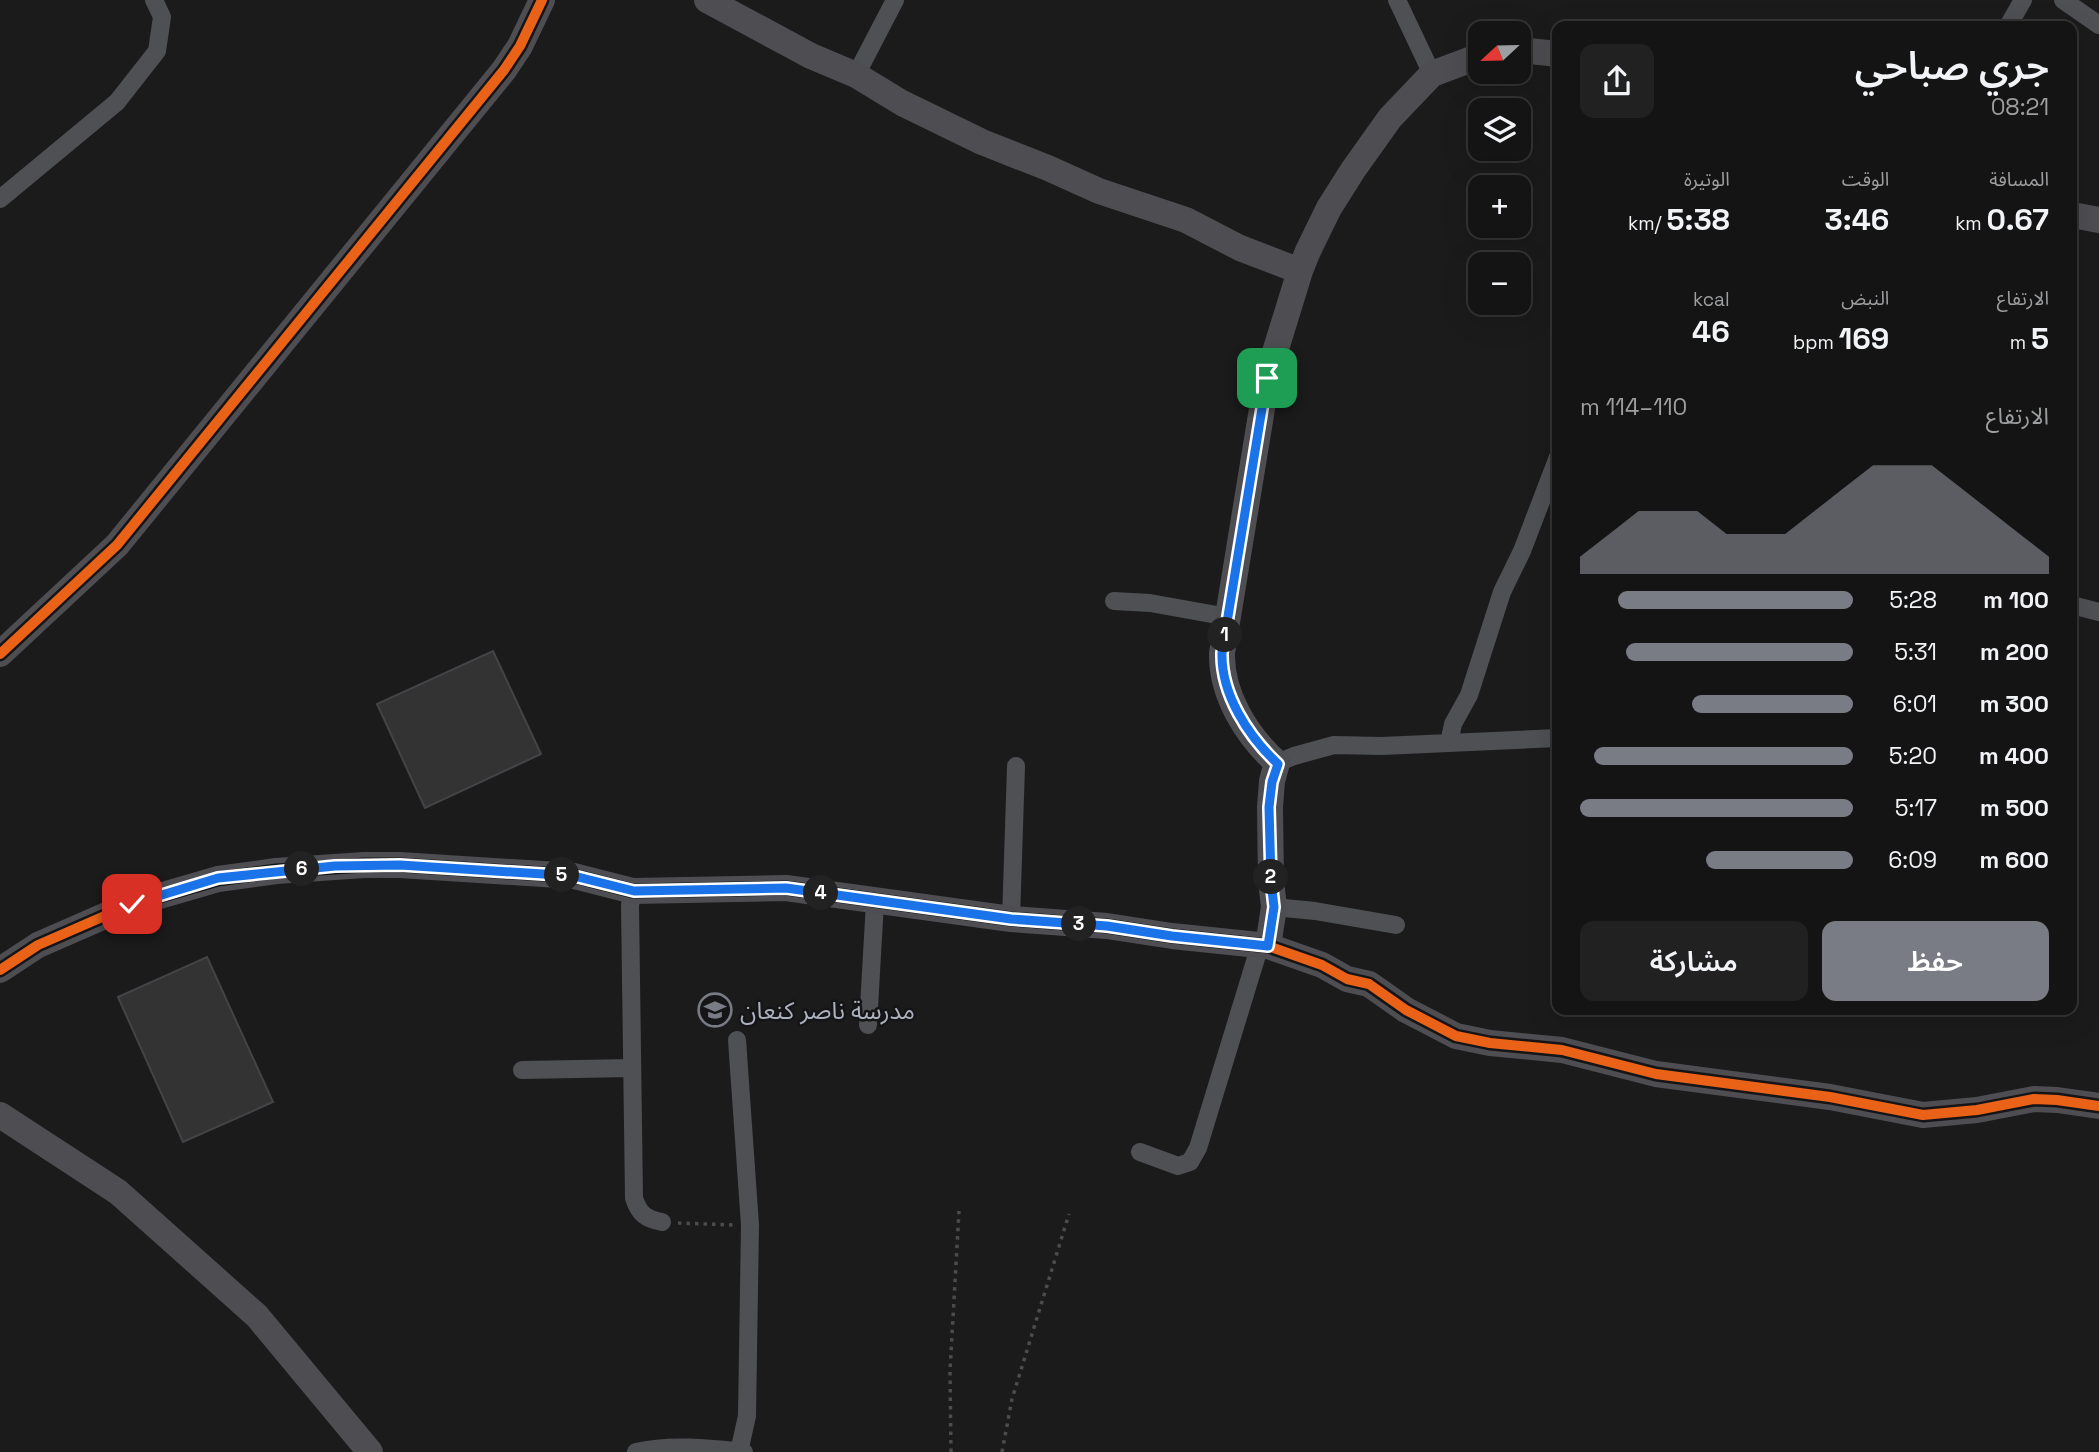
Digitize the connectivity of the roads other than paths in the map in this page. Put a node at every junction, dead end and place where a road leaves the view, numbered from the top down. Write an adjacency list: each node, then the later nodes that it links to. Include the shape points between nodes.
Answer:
1 (154, 0): 15 (street, via 162,17 157,51 117,102)
2 (542, 0): 24 (street, via 504,70 117,545)
3 (707, 0): 14 (street)
4 (895, 0): 14 (street)
5 (1397, 0): 13 (street)
6 (2023, 0): 8 (street)
7 (2063, 0): 9 (street)
8 (2011, 21)
9 (2099, 25)
10 (1531, 51): 11 (street)
11 (1552, 53)
12 (1468, 60): 13 (street)
13 (1432, 74): 18 (street, via 1390,118 1353,170 1329,208)
14 (856, 75): 18 (street, via 982,142 1099,191 1186,220 1240,248)
15 (0, 199)
16 (2077, 216): 17 (street)
17 (2099, 220)
18 (1300, 271): 23 (street, via 1267,378)
19 (1552, 473): 26 (street, via 1502,592 1469,695 1452,723)
20 (1114, 601): 23 (street)
21 (2077, 606): 22 (street)
22 (2099, 612)
23 (1228, 617): 27 (street, via 1222,653 1226,687 1243,721)
24 (0, 654)
25 (1552, 738): 26 (street)
26 (1449, 743): 27 (street, via 1334,745)
27 (1278, 764): 31 (street, via 1269,807)
28 (1016, 766): 32 (street)
29 (634, 891): 30 (street, via 786,888); 35 (street, via 574,876 400,865 242,875 218,878 120,909 38,944); 38 (street, via 630,905)
30 (875, 902): 32 (street); 36 (street)
31 (1274, 907): 33 (street); 34 (street)
32 (1011, 919): 34 (street)
33 (1396, 925)
34 (1264, 946): 40 (street, via 1369,984 1439,1029 1475,1041 1562,1049 1656,1074 1830,1097 1923,1115 2034,1099); 42 (street, via 1190,1162 1178,1166)
35 (0, 970)
36 (868, 1026)
37 (737, 1040): 46 (street, via 750,1225 747,1416)
38 (632, 1068): 39 (street); 43 (street, via 634,1198 648,1220)
39 (522, 1070)
40 (2099, 1106)
41 (0, 1115): 44 (street, via 118,1192 257,1315)
42 (1140, 1152)
43 (662, 1222)
44 (370, 1452)
45 (636, 1452): 46 (street, via 689,1448)
46 (742, 1452)

